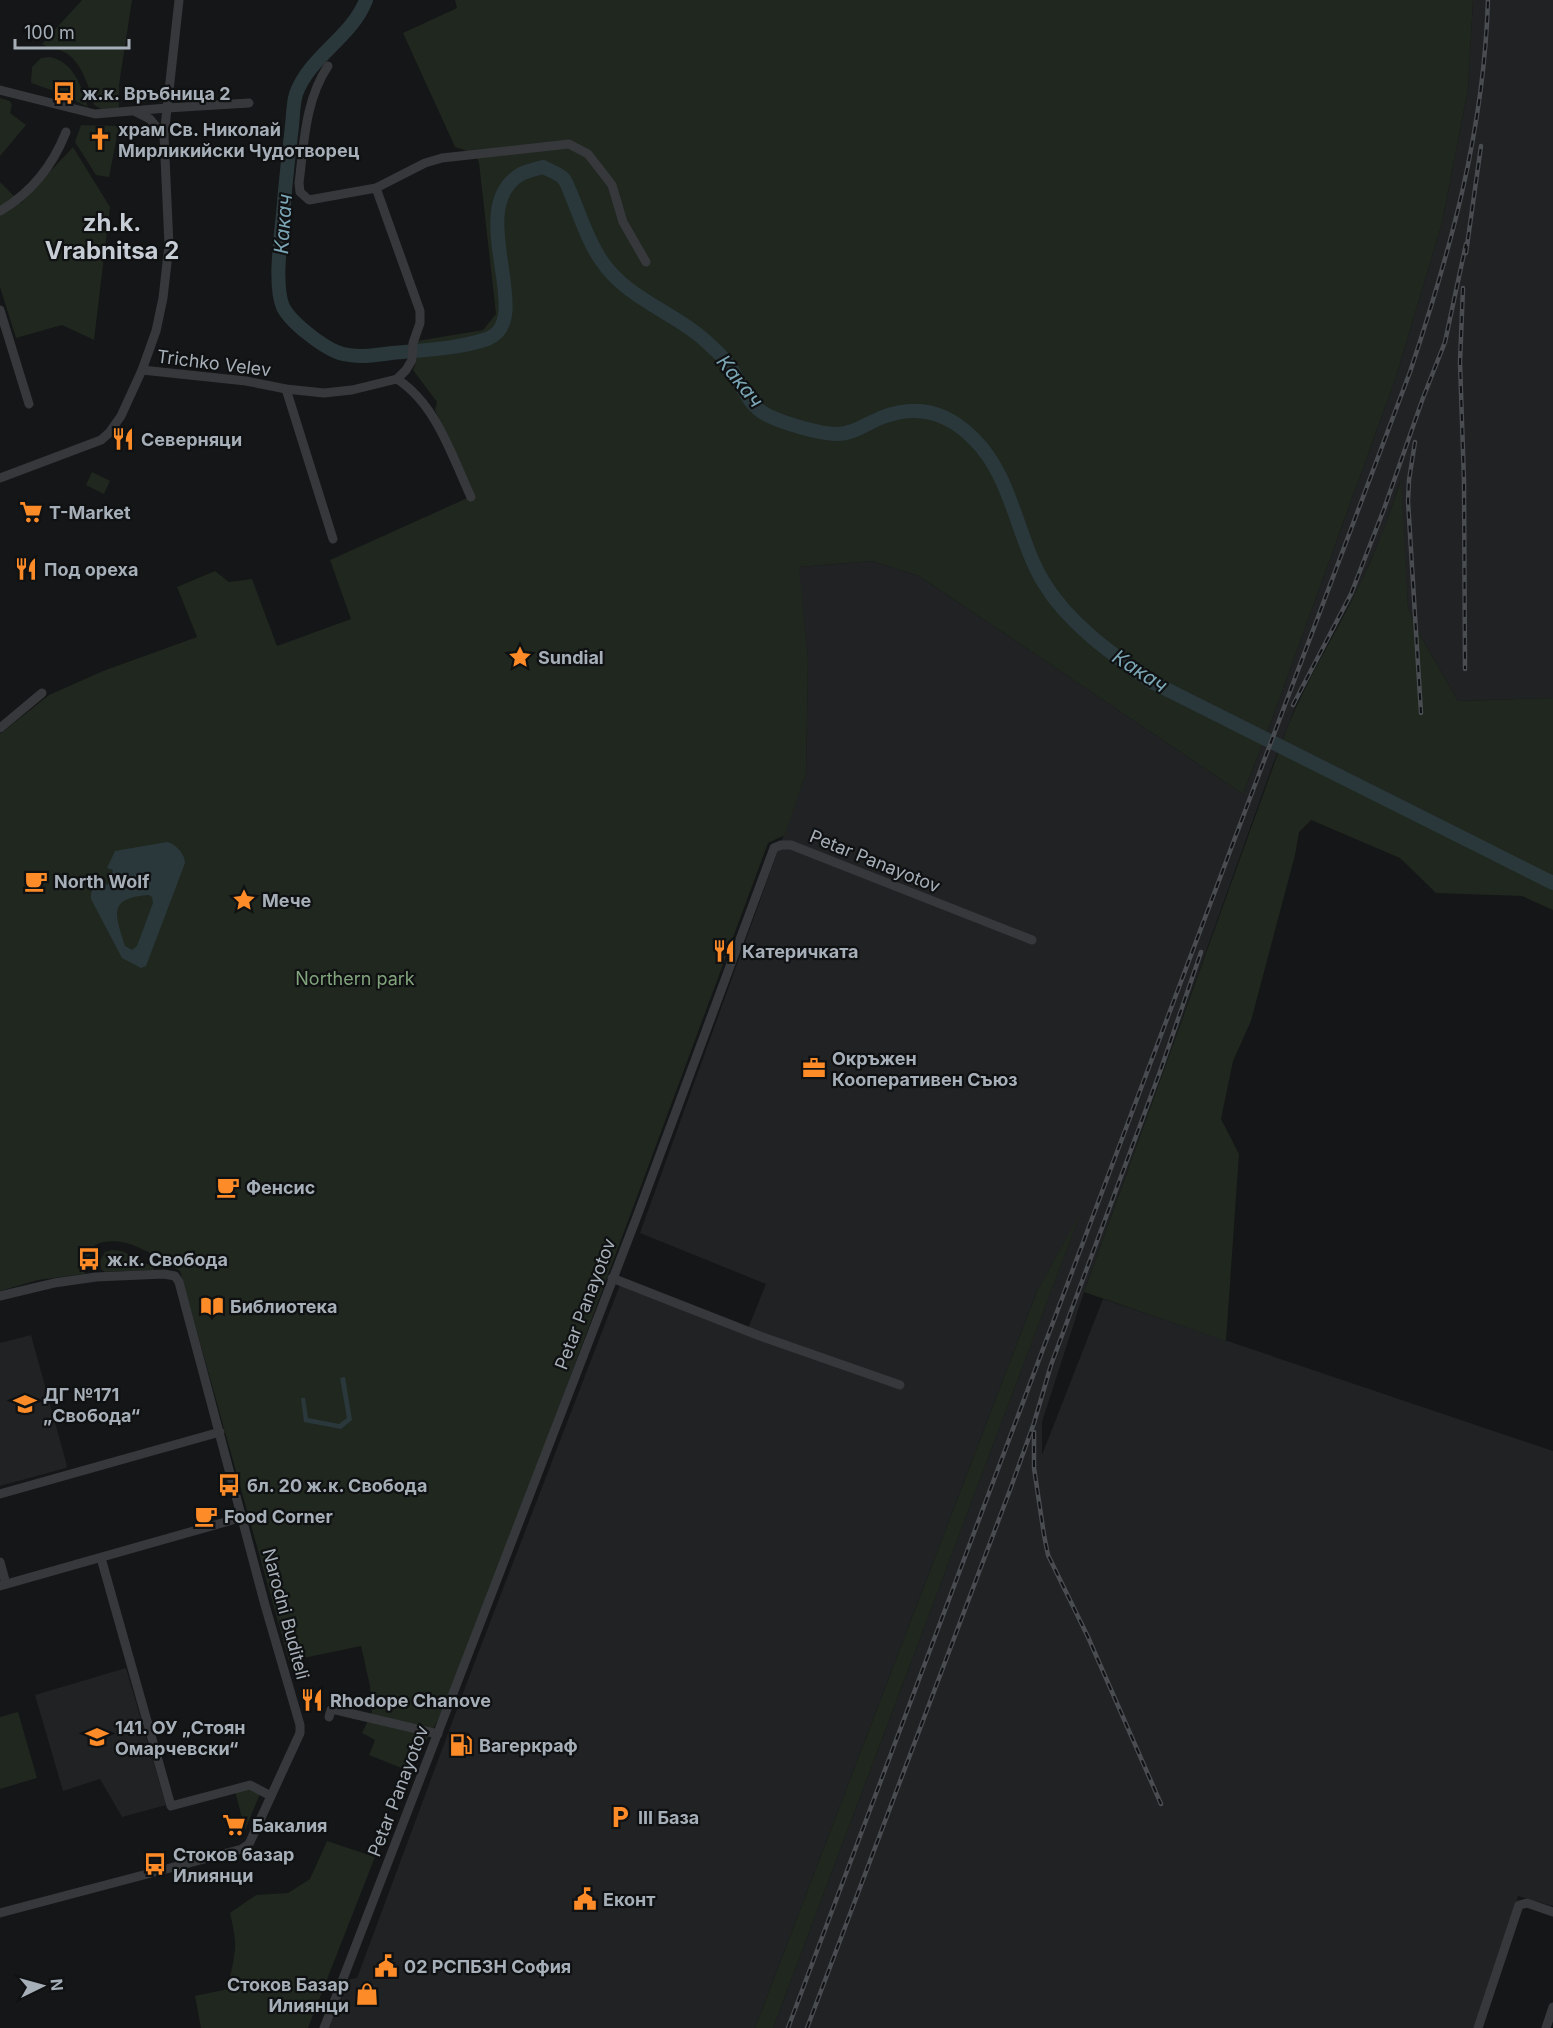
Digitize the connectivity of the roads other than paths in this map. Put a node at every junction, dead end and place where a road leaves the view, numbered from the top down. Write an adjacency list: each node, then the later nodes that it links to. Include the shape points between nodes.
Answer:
1 (179, 0): 5 (street, Trichko Velev)
2 (328, 66): 9 (street, via 310,103 300,192 309,200)
3 (0, 90): 6 (street, via 95,114)
4 (249, 103): 5 (street)
5 (167, 108): 6 (street); 8 (street, Trichko Velev)
6 (136, 112): 8 (street, via 150,119)
7 (66, 132): 10 (street, via 50,166 26,193)
8 (164, 136): 13 (street, Trichko Velev, via 167,265 156,331)
9 (376, 188): 11 (street, via 425,163 442,159 569,144 588,154 612,185 623,222); 14 (street, via 420,311 412,360)
10 (0, 211)
11 (645, 262)
12 (0, 310): 16 (street)
13 (141, 370): 15 (street, Trichko Velev); 17 (street, via 121,416 101,440)
14 (397, 379): 15 (street, Trichko Velev, via 324,393); 18 (street, via 427,408)
15 (286, 389): 19 (street, Trichko Velev)
16 (29, 404)
17 (0, 478)
18 (471, 497)
19 (333, 539)
20 (42, 693): 21 (street)
21 (0, 728)
22 (1032, 940): 23 (street, Petar Panayotov, via 791,845 774,848)
23 (612, 1278): 25 (street); 33 (street, Petar Panayotov)
24 (0, 1296): 26 (street, Narodni Buditeli, via 96,1277 175,1276)
25 (900, 1385)
26 (220, 1432): 27 (street); 28 (street, Narodni Buditeli)
27 (0, 1494)
28 (243, 1517): 29 (street); 34 (street, Narodni Buditeli, via 300,1725 300,1733)
29 (101, 1558): 31 (street); 34 (street, via 171,1806 250,1785)
30 (0, 1562): 31 (street)
31 (3, 1585)
32 (329, 1717): 33 (street, via 331,1710 336,1710)
33 (438, 1734): 38 (street, Petar Panayotov)
34 (271, 1796): 36 (street, Narodni Buditeli, via 249,1844 242,1849)
35 (1553, 1912): 39 (street, via 1521,1903)
36 (0, 1913)
37 (1553, 2007): 40 (street)
38 (324, 2028)
39 (1478, 2028)
40 (1546, 2028)

